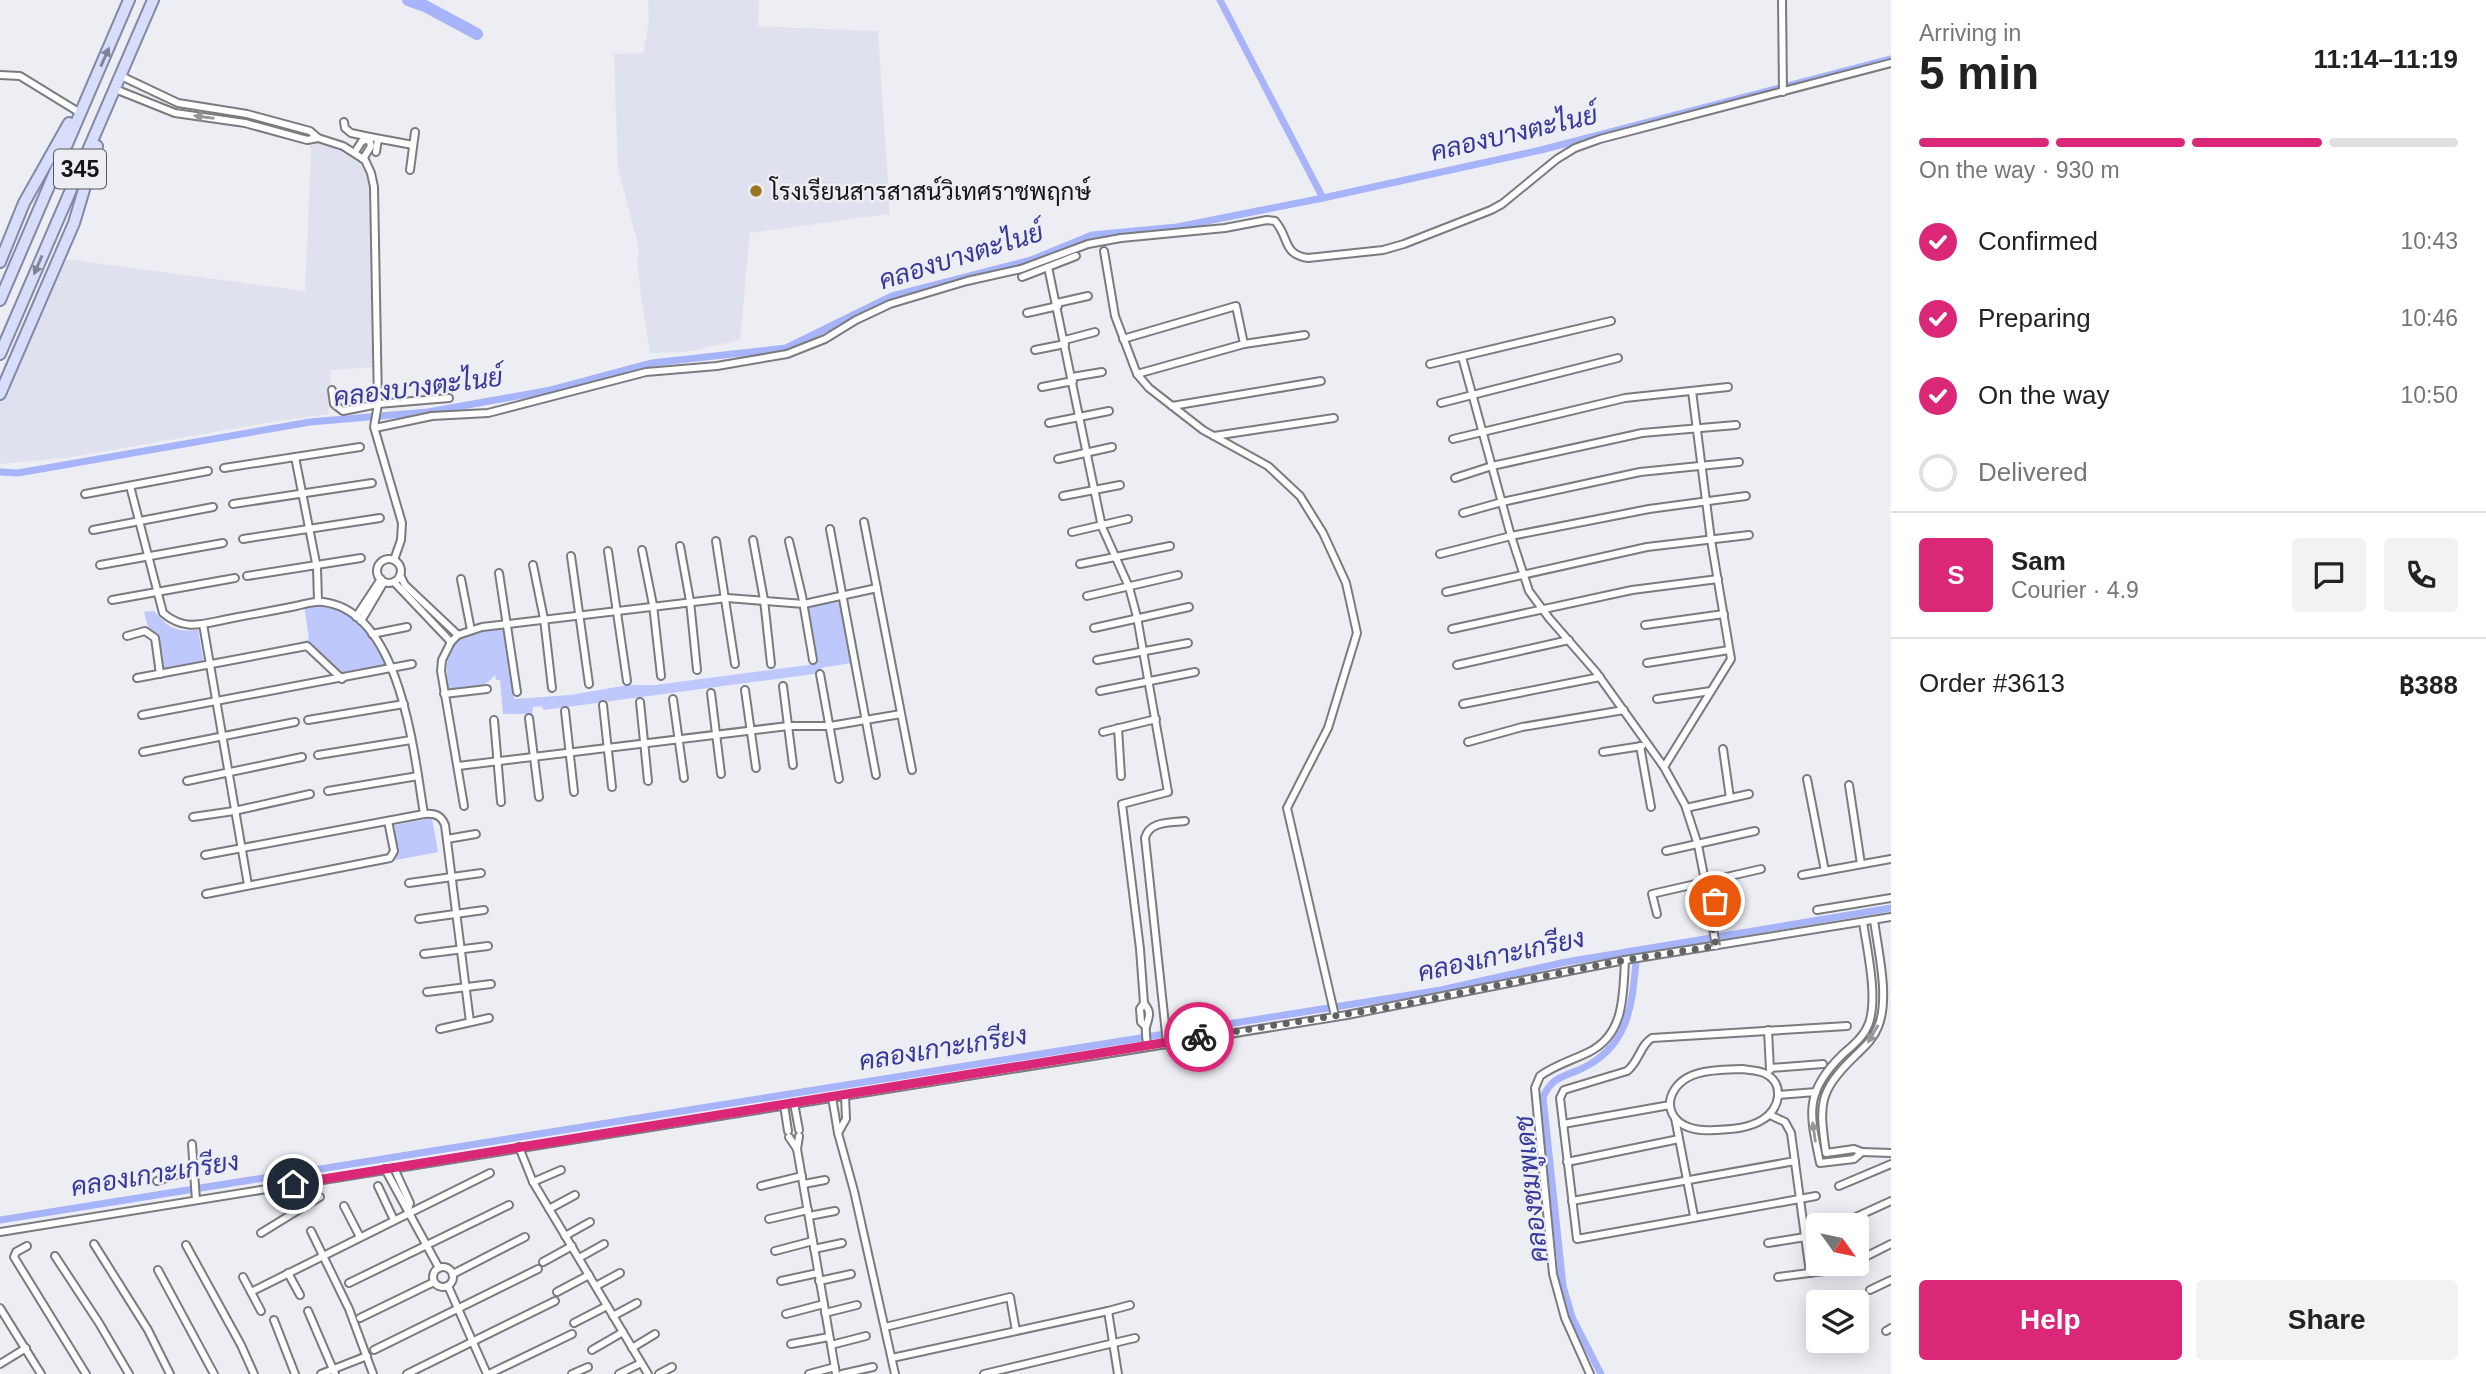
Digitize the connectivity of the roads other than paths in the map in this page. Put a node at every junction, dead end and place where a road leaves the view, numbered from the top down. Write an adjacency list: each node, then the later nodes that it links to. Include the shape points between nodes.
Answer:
1 (130, 0): 7 (main road, 345, one-way to 1)
2 (153, 0): 6 (main road, 345)
3 (1782, 0): 9 (street)
4 (1891, 64): 9 (street)
5 (0, 75): 8 (street); 12 (street, via 20,76)
6 (121, 76): 10 (main road, 345); 11 (street)
7 (95, 78): 12 (main road); 27 (main road, 345)
8 (0, 84)
9 (1782, 90): 69 (street, via 1575,148 1491,210 1383,250 1297,257 1280,226 1267,220 1102,241 874,310 795,352 646,372 488,413)
10 (113, 95): 13 (street); 28 (main road, 345); 29 (main road)
11 (178, 103): 13 (street); 14 (street)
12 (77, 111): 26 (main road)
13 (175, 113): 16 (street, one-way to 13)
14 (247, 114): 16 (street); 18 (street, via 310,131)
15 (345, 122): 19 (street, via 352,133)
16 (246, 123): 18 (street, via 307,140)
17 (415, 132): 21 (street)
18 (318, 138): 22 (street)
19 (370, 138): 20 (street); 22 (street); 24 (street)
20 (378, 139): 21 (street); 23 (street)
21 (414, 145): 25 (street)
22 (355, 152): 24 (street)
23 (376, 152)
24 (363, 159): 63 (street, via 374,187)
25 (410, 170)
26 (21, 209): 27 (main road, via 32,205); 30 (main road)
27 (35, 216): 37 (main road, 345)
28 (50, 237): 29 (main road, via 65,226); 47 (main road, 345, one-way to 47)
29 (64, 244): 59 (main road)
30 (3, 248): 33 (main road)
31 (1104, 251): 43 (street)
32 (1076, 256): 34 (street)
33 (0, 262)
34 (1048, 267): 35 (street); 38 (street)
35 (1022, 277)
36 (1087, 296): 38 (street)
37 (0, 300)
38 (1058, 304): 39 (street); 44 (street)
39 (1027, 313)
40 (1611, 321): 48 (street)
41 (1095, 332): 44 (street)
42 (1306, 335): 45 (street)
43 (1123, 339): 45 (street, via 1236,306); 52 (street)
44 (1065, 342): 46 (street); 53 (street)
45 (1244, 344): 52 (street)
46 (1035, 349)
47 (0, 354)
48 (1462, 357): 50 (street); 60 (street)
49 (1618, 358): 60 (street)
50 (1430, 364)
51 (1102, 372): 53 (street)
52 (1137, 374): 64 (street)
53 (1072, 379): 55 (street); 66 (street)
54 (1321, 381): 64 (street)
55 (1042, 387)
56 (1728, 387): 58 (street)
57 (332, 390): 63 (street, via 340,410)
58 (1692, 391): 71 (street); 72 (street, via 1625,398)
59 (0, 394)
60 (1473, 395): 62 (street); 72 (street)
61 (449, 398): 63 (street)
62 (1441, 403)
63 (378, 406): 69 (street)
64 (1172, 406): 73 (street)
65 (1109, 411): 66 (street)
66 (1080, 417): 68 (street); 77 (street)
67 (1334, 418): 73 (street)
68 (1049, 423)
69 (375, 425): 125 (street, via 402,523)
70 (1735, 425): 71 (street)
71 (1697, 428): 81 (street, via 1642,433); 82 (street)
72 (1483, 432): 74 (street); 81 (street)
73 (1213, 437): 315 (street, via 1268,466 1300,496 1346,583 1357,633 1328,728 1287,808)
74 (1453, 439)
75 (360, 447): 78 (street)
76 (1112, 447): 77 (street)
77 (1087, 453): 79 (street); 89 (street)
78 (295, 457): 83 (street); 91 (street)
79 (1058, 459)
80 (1739, 462): 82 (street)
81 (1492, 466): 85 (street); 95 (street)
82 (1702, 466): 94 (street); 95 (street, via 1640,471)
83 (223, 468)
84 (208, 471): 88 (street)
85 (1455, 478)
86 (372, 483): 91 (street)
87 (1120, 485): 89 (street)
88 (130, 486): 90 (street); 101 (street)
89 (1094, 490): 92 (street); 103 (street)
90 (85, 494)
91 (303, 494): 96 (street); 105 (street)
92 (1063, 496)
93 (1746, 496): 94 (street)
94 (1706, 501): 109 (street); 112 (street)
95 (1502, 502): 98 (street); 109 (street)
96 (233, 504)
97 (213, 507): 101 (street)
98 (1463, 513)
99 (380, 518): 105 (street)
100 (1128, 519): 103 (street)
101 (139, 521): 106 (street); 121 (street)
102 (864, 523): 141 (street)
103 (1102, 527): 107 (street); 123 (street)
104 (830, 528): 146 (street)
105 (311, 529): 110 (street); 128 (street)
106 (93, 530)
107 (1072, 532)
108 (1749, 535): 112 (street)
109 (1511, 536): 120 (street); 132 (street)
110 (243, 540)
111 (753, 540): 149 (street)
112 (1711, 540): 132 (street, via 1647,547); 137 (street)
113 (716, 541): 147 (street)
114 (789, 541): 153 (street)
115 (223, 543): 121 (street)
116 (1170, 545): 123 (street)
117 (680, 546): 152 (street)
118 (642, 550): 154 (street)
119 (608, 551): 157 (street)
120 (1440, 554)
121 (149, 556): 127 (street); 142 (street)
122 (571, 556): 159 (street)
123 (1116, 556): 126 (street); 140 (street)
124 (361, 558): 128 (street)
125 (394, 560): 134 (street, via 400,566); 138 (street, via 384,560 378,566)
126 (1080, 564)
127 (100, 565)
128 (316, 565): 133 (street); 150 (street)
129 (533, 565): 162 (street)
130 (499, 573): 164 (street)
131 (1178, 575): 140 (street)
132 (1524, 575): 143 (street); 156 (street)
133 (247, 576)
134 (400, 576): 139 (street); 144 (street)
135 (235, 578): 142 (street)
136 (461, 579): 169 (street)
137 (1718, 579): 156 (street, via 1632,590); 158 (street)
138 (383, 581): 139 (street); 161 (street)
139 (394, 582): 151 (street)
140 (1129, 586): 145 (street); 160 (street)
141 (877, 588): 146 (street); 216 (street)
142 (158, 592): 148 (street); 163 (street, via 163,613 171,619 180,624)
143 (1446, 592)
144 (416, 595): 151 (street); 171 (street)
145 (1087, 596)
146 (841, 597): 153 (street); 222 (street)
147 (727, 598): 149 (street); 152 (street); 183 (street)
148 (112, 600)
149 (764, 600): 153 (street); 184 (street)
150 (317, 601): 161 (street, via 341,607); 163 (street)
151 (411, 601): 174 (street)
152 (690, 601): 154 (street); 187 (street)
153 (804, 604): 178 (street)
154 (653, 605): 157 (street); 191 (street)
155 (1189, 607): 160 (street)
156 (1542, 609): 168 (street); 173 (street)
157 (618, 610): 159 (street); 195 (street)
158 (1724, 614): 165 (street); 176 (street)
159 (580, 615): 162 (street); 197 (street)
160 (1136, 617): 167 (street); 177 (street)
161 (359, 619): 170 (street)
162 (544, 619): 164 (street); 199 (street)
163 (203, 624): 181 (street)
164 (508, 624): 169 (street); 204 (street)
165 (1645, 625)
166 (407, 627): 170 (street)
167 (1094, 628)
168 (1452, 629)
169 (471, 630): 171 (street)
170 (372, 634): 186 (street)
171 (458, 635): 174 (street)
172 (127, 636): 189 (street, via 145,631 155,638)
173 (1569, 640): 185 (street); 192 (street)
174 (451, 642): 206 (street, via 442,660)
175 (1188, 643): 177 (street)
176 (1729, 650): 180 (street); 203 (street, via 1731,660)
177 (1142, 651): 179 (street); 196 (street)
178 (813, 660)
179 (1097, 660)
180 (1647, 663)
181 (209, 664): 189 (street); 194 (street, via 307,646); 209 (street)
182 (412, 664): 186 (street)
183 (736, 664)
184 (771, 664)
185 (1457, 665)
186 (390, 668): 194 (street); 211 (street)
187 (697, 670)
188 (1195, 672): 196 (street)
189 (160, 674): 193 (street)
190 (820, 674): 225 (street)
191 (661, 676)
192 (1600, 677): 212 (street); 214 (street)
193 (138, 678)
194 (342, 679): 209 (street)
195 (626, 681)
196 (1149, 682): 202 (street); 219 (street)
197 (589, 684)
198 (783, 686): 224 (street)
199 (552, 688)
200 (487, 689): 206 (street)
201 (745, 690): 227 (street)
202 (1100, 691)
203 (1711, 691): 208 (street); 247 (street)
204 (517, 692)
205 (711, 693): 229 (street)
206 (444, 694): 246 (street)
207 (673, 699): 231 (street)
208 (1657, 699)
209 (215, 702): 217 (street); 230 (street)
210 (640, 702): 234 (street)
211 (404, 704): 220 (street); 232 (street)
212 (1463, 704)
213 (603, 705): 236 (street)
214 (1624, 710): 233 (street, via 1522,727); 235 (street)
215 (565, 711): 239 (street)
216 (901, 714): 222 (street); 249 (street)
217 (142, 715)
218 (529, 718): 243 (street)
219 (1156, 719): 226 (street); 322 (street, via 1168,792 1122,804 1144,1003 1150,1021)
220 (308, 720)
221 (494, 720): 244 (street)
222 (866, 720): 225 (street); 252 (street)
223 (295, 722): 230 (street)
224 (788, 726): 225 (street); 227 (street); 245 (street)
225 (830, 726): 256 (street)
226 (1118, 728): 228 (street); 254 (street)
227 (751, 730): 229 (street); 248 (street)
228 (1103, 732)
229 (715, 734): 231 (street); 251 (street)
230 (220, 736): 238 (street); 250 (street)
231 (679, 739): 234 (street); 255 (street)
232 (411, 740): 241 (street); 253 (street)
233 (1468, 742)
234 (643, 743): 236 (street); 259 (street)
235 (1644, 746): 240 (street); 247 (street); 270 (street)
236 (607, 747): 239 (street); 261 (street)
237 (1723, 749): 267 (street)
238 (143, 752)
239 (569, 752): 243 (street); 263 (street)
240 (1603, 752)
241 (318, 755)
242 (302, 757): 250 (street)
243 (534, 757): 244 (street); 266 (street)
244 (498, 761): 246 (street); 268 (street)
245 (793, 765)
246 (458, 766): 269 (street)
247 (1664, 767): 271 (street)
248 (756, 768)
249 (912, 770)
250 (228, 774): 258 (street); 272 (street)
251 (720, 775)
252 (876, 775)
253 (418, 776): 262 (street); 273 (street)
254 (1121, 776)
255 (684, 778)
256 (839, 779)
257 (1807, 779): 287 (street)
258 (187, 781)
259 (648, 781)
260 (1849, 785): 285 (street)
261 (612, 787)
262 (328, 791)
263 (574, 792)
264 (310, 794): 272 (street)
265 (1749, 794): 267 (street)
266 (539, 797)
267 (1730, 798): 271 (street)
268 (501, 802)
269 (464, 806)
270 (1650, 807)
271 (1686, 808): 280 (street)
272 (234, 811): 274 (street); 281 (street)
273 (424, 814): 275 (street); 279 (street, via 433,813 443,820)
274 (193, 817)
275 (388, 821): 281 (street); 293 (street, via 394,851 390,858)
276 (1185, 821): 321 (street, via 1153,825 1145,838)
277 (1755, 831): 280 (street)
278 (476, 834): 279 (street)
279 (447, 839): 290 (street)
280 (1698, 844): 282 (street); 291 (street)
281 (241, 847): 283 (street); 293 (street)
282 (1666, 851)
283 (205, 855)
284 (1891, 859): 285 (street)
285 (1861, 864): 287 (street)
286 (1761, 869): 291 (street)
287 (1825, 871): 289 (street)
288 (481, 873): 290 (street)
289 (1802, 875)
290 (452, 877): 292 (street); 299 (street)
291 (1706, 881): 298 (street, via 1715,901); 298 (street, via 1702,907); 300 (street, via 1652,894)
292 (409, 883)
293 (248, 885): 294 (street)
294 (206, 894)
295 (1891, 898): 297 (street)
296 (485, 910): 299 (street)
297 (1817, 910)
298 (1710, 912): 306 (street, bridge)
299 (457, 914): 302 (street); 307 (street)
300 (1657, 914)
301 (1891, 917): 303 (street)
302 (419, 919)
303 (1874, 920): 304 (street); 310 (street)
304 (1863, 922): 306 (street); 311 (street)
305 (488, 946): 307 (street)
306 (1716, 946): 309 (street)
307 (461, 949): 308 (street); 313 (street)
308 (424, 954)
309 (1629, 960): 315 (street); 489 (street, via 1619,1018 1610,1037 1540,1076 1535,1088 1554,1284)
310 (1881, 977): 311 (street); 329 (street, one-way to 329, via 1879,1026)
311 (1870, 978): 326 (street, via 1868,1026)
312 (491, 984): 313 (street)
313 (466, 986): 314 (street); 317 (street)
314 (427, 992)
315 (1334, 1016): 321 (street)
316 (489, 1018): 317 (street)
317 (470, 1022): 319 (street)
318 (1847, 1026): 320 (street)
319 (440, 1029)
320 (1768, 1030): 324 (street); 336 (street, via 1649,1039 1632,1067 1564,1090 1560,1098)
321 (1167, 1040): 322 (street)
322 (1147, 1043): 327 (street)
323 (1823, 1064): 324 (street)
324 (1770, 1068): 325 (street)
325 (1770, 1078): 328 (street); 333 (street, via 1742,1069 1692,1074 1677,1087)
326 (1815, 1091): 328 (street); 329 (street); 347 (street, one-way to 326, via 1812,1127)
327 (845, 1095): 330 (street); 337 (street, via 846,1119)
328 (1778, 1095): 334 (street)
329 (1825, 1095): 343 (street, via 1821,1108)
330 (832, 1097): 331 (street); 337 (street)
331 (794, 1103): 332 (street); 341 (street)
332 (784, 1105): 340 (street); 341 (street)
333 (1670, 1105): 335 (street); 336 (street)
334 (1770, 1115): 335 (street, via 1743,1128 1707,1130); 345 (street, via 1790,1127)
335 (1675, 1118): 338 (street)
336 (1563, 1124): 346 (street)
337 (838, 1133): 446 (street)
338 (1679, 1139): 346 (street); 355 (street)
339 (192, 1144): 350 (street)
340 (519, 1147): 349 (street); 358 (street)
341 (797, 1149): 354 (street)
342 (1862, 1152): 343 (street); 344 (street); 347 (street, via 1854,1159)
343 (1826, 1153): 347 (street)
344 (1891, 1153)
345 (1795, 1161): 355 (street); 368 (street)
346 (1567, 1162): 369 (street)
347 (1820, 1163)
348 (1891, 1164): 363 (street)
349 (394, 1168): 351 (street); 375 (street, via 410,1203)
350 (194, 1169): 357 (street); 366 (street)
351 (385, 1169): 359 (street); 375 (street)
352 (561, 1170): 358 (street)
353 (490, 1173): 375 (street)
354 (802, 1176): 360 (street); 362 (street)
355 (1687, 1179): 369 (street); 379 (street)
356 (825, 1180): 360 (street)
357 (157, 1181)
358 (533, 1182): 374 (street)
359 (293, 1184): 366 (street); 372 (street)
360 (804, 1184): 377 (street)
361 (378, 1186): 381 (street)
362 (761, 1186)
363 (1839, 1186)
364 (575, 1195): 374 (street)
365 (1816, 1196): 368 (street)
366 (196, 1197): 384 (street)
367 (320, 1197): 372 (street)
368 (1800, 1199): 379 (street); 389 (street)
369 (1572, 1201): 379 (street, via 1577,1239)
370 (1891, 1202): 378 (street)
371 (509, 1205): 394 (street)
372 (305, 1206): 385 (street)
373 (344, 1206): 387 (street)
374 (549, 1209): 386 (street)
375 (409, 1211): 381 (street); 394 (street)
376 (835, 1211): 377 (street)
377 (808, 1213): 380 (street); 390 (street)
378 (1866, 1213)
379 (1694, 1216)
380 (769, 1219)
381 (394, 1220): 387 (street)
382 (590, 1222): 386 (street)
383 (311, 1231): 405 (street)
384 (0, 1232)
385 (261, 1233)
386 (565, 1236): 400 (street)
387 (360, 1237): 405 (street)
388 (525, 1237): 412 (street)
389 (1805, 1237): 392 (street); 396 (street)
390 (813, 1241): 401 (street); 402 (street)
391 (842, 1243): 401 (street)
392 (1768, 1243)
393 (93, 1244): 473 (street)
394 (428, 1244): 407 (street); 422 (street)
395 (604, 1244): 406 (street)
396 (1806, 1244)
397 (1891, 1244): 403 (street)
398 (186, 1245): 475 (street)
399 (27, 1246): 471 (street, via 14,1257)
400 (572, 1246): 406 (street); 436 (street)
401 (814, 1249): 411 (street)
402 (775, 1251)
403 (1869, 1255)
404 (55, 1256): 472 (street)
405 (324, 1256): 409 (street); 461 (street)
406 (579, 1258): 415 (street)
407 (439, 1268): 412 (street, via 446,1267); 421 (street)
408 (158, 1270): 474 (street)
409 (288, 1273): 426 (street); 428 (street)
410 (620, 1273): 424 (street)
411 (818, 1273): 419 (street); 420 (street)
412 (453, 1274): 423 (street)
413 (850, 1274): 420 (street)
414 (1806, 1274): 417 (street)
415 (589, 1275): 424 (street); 427 (street)
416 (243, 1276): 426 (street)
417 (1778, 1278)
418 (1891, 1280): 425 (street)
419 (781, 1281)
420 (820, 1281): 431 (street)
421 (434, 1282): 423 (street); 443 (street)
422 (349, 1283)
423 (448, 1286): 436 (street)
424 (596, 1286): 434 (street)
425 (1870, 1290)
426 (251, 1292): 437 (street)
427 (557, 1292)
428 (300, 1296)
429 (555, 1301): 454 (street)
430 (637, 1303): 442 (street)
431 (824, 1304): 440 (street); 441 (street)
432 (857, 1305): 440 (street)
433 (1130, 1305): 439 (street)
434 (607, 1306): 442 (street); 445 (street)
435 (0, 1308): 458 (street)
436 (458, 1308): 454 (street); 459 (street)
437 (261, 1311)
438 (308, 1311): 468 (street)
439 (1108, 1311): 447 (street); 455 (street)
440 (825, 1313): 453 (street)
441 (786, 1314)
442 (613, 1316): 448 (street)
443 (360, 1318)
444 (274, 1320): 476 (street)
445 (575, 1323)
446 (885, 1328): 447 (street, via 1010,1297); 462 (street)
447 (1016, 1331): 462 (street)
448 (623, 1332): 457 (street); 460 (street)
449 (572, 1334): 480 (street)
450 (655, 1334): 457 (street)
451 (866, 1336): 453 (street)
452 (1135, 1338): 455 (street)
453 (830, 1341): 456 (street); 469 (street)
454 (474, 1342): 479 (street); 480 (street)
455 (1114, 1343): 487 (street); 488 (street)
456 (791, 1344)
457 (632, 1348): 463 (street)
458 (26, 1349): 464 (street); 470 (street)
459 (374, 1350)
460 (592, 1350)
461 (367, 1356): 468 (street); 478 (street)
462 (892, 1358): 486 (street)
463 (641, 1363): 482 (street); 483 (street)
464 (0, 1364)
465 (587, 1367): 481 (street)
466 (672, 1367): 484 (street)
467 (873, 1367): 469 (street)
468 (334, 1371): 477 (street)
469 (838, 1372): 485 (street)
470 (41, 1374)
471 (86, 1374)
472 (129, 1374)
473 (170, 1374)
474 (214, 1374)
475 (254, 1374)
476 (295, 1374)
477 (321, 1374)
478 (373, 1374)
479 (407, 1374)
480 (488, 1374)
481 (573, 1374)
482 (619, 1374)
483 (648, 1374)
484 (659, 1374)
485 (809, 1374)
486 (895, 1374)
487 (984, 1374)
488 (1118, 1374)
489 (1590, 1374)

